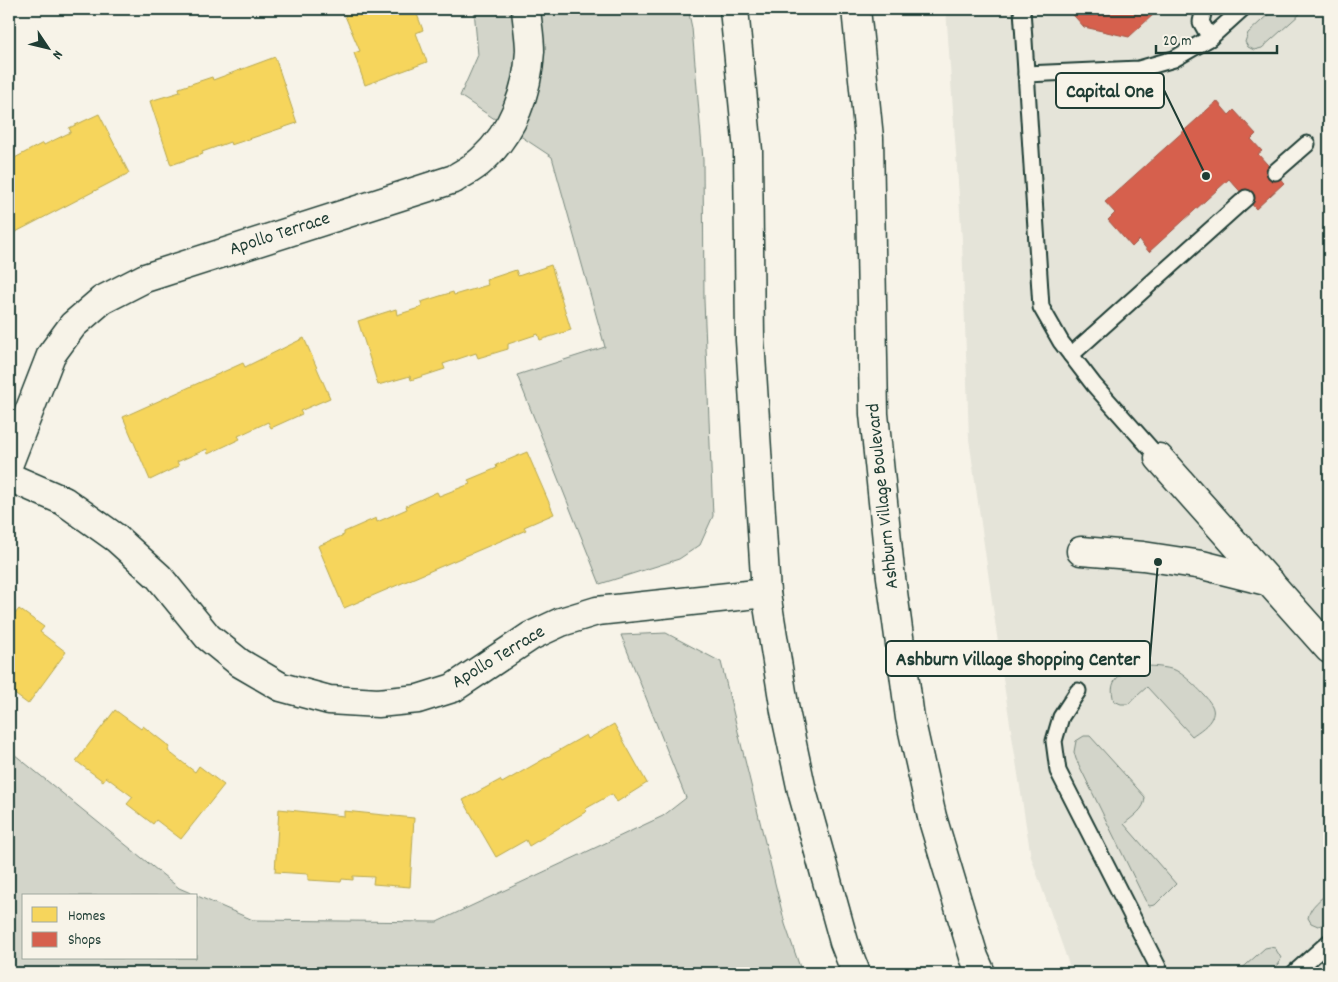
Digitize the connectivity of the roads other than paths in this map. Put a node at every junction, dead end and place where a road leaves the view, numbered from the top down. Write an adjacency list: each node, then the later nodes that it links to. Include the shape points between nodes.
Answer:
1 (526, 9): 14 (street, Apollo Terrace, via 530,49 522,97 512,121 482,161 454,179 146,278 102,300 73,325 51,355)
2 (734, 9): 18 (street, via 748,151 750,340)
3 (856, 9): 23 (street, Ashburn Village Boulevard, via 869,138 874,414 891,580 910,718 932,817)
4 (1022, 9): 8 (lane)
5 (1204, 9): 7 (lane, via 1201,22)
6 (1242, 9): 7 (lane)
7 (1210, 38): 8 (lane, via 1174,60 1139,69)
8 (1026, 74): 12 (lane, via 1041,307)
9 (1307, 144): 10 (lane)
10 (1275, 172)
11 (1246, 198): 12 (lane)
12 (1071, 355): 13 (lane)
13 (1159, 458): 17 (street)
14 (9, 463)
15 (9, 477): 18 (street, Apollo Terrace, via 64,501 116,538 159,577 208,637 240,663 281,687 328,700 378,704 418,699 453,688 531,636 597,611)
16 (1081, 551): 17 (street, via 1202,565)
17 (1270, 582): 19 (street)
18 (766, 593): 22 (street, via 802,791 844,942)
19 (1329, 649)
20 (1078, 691): 24 (lane, via 1061,717 1054,741 1058,771)
21 (1329, 942): 25 (lane)
22 (856, 973)
23 (981, 973)
24 (1161, 973)
25 (1294, 973)

